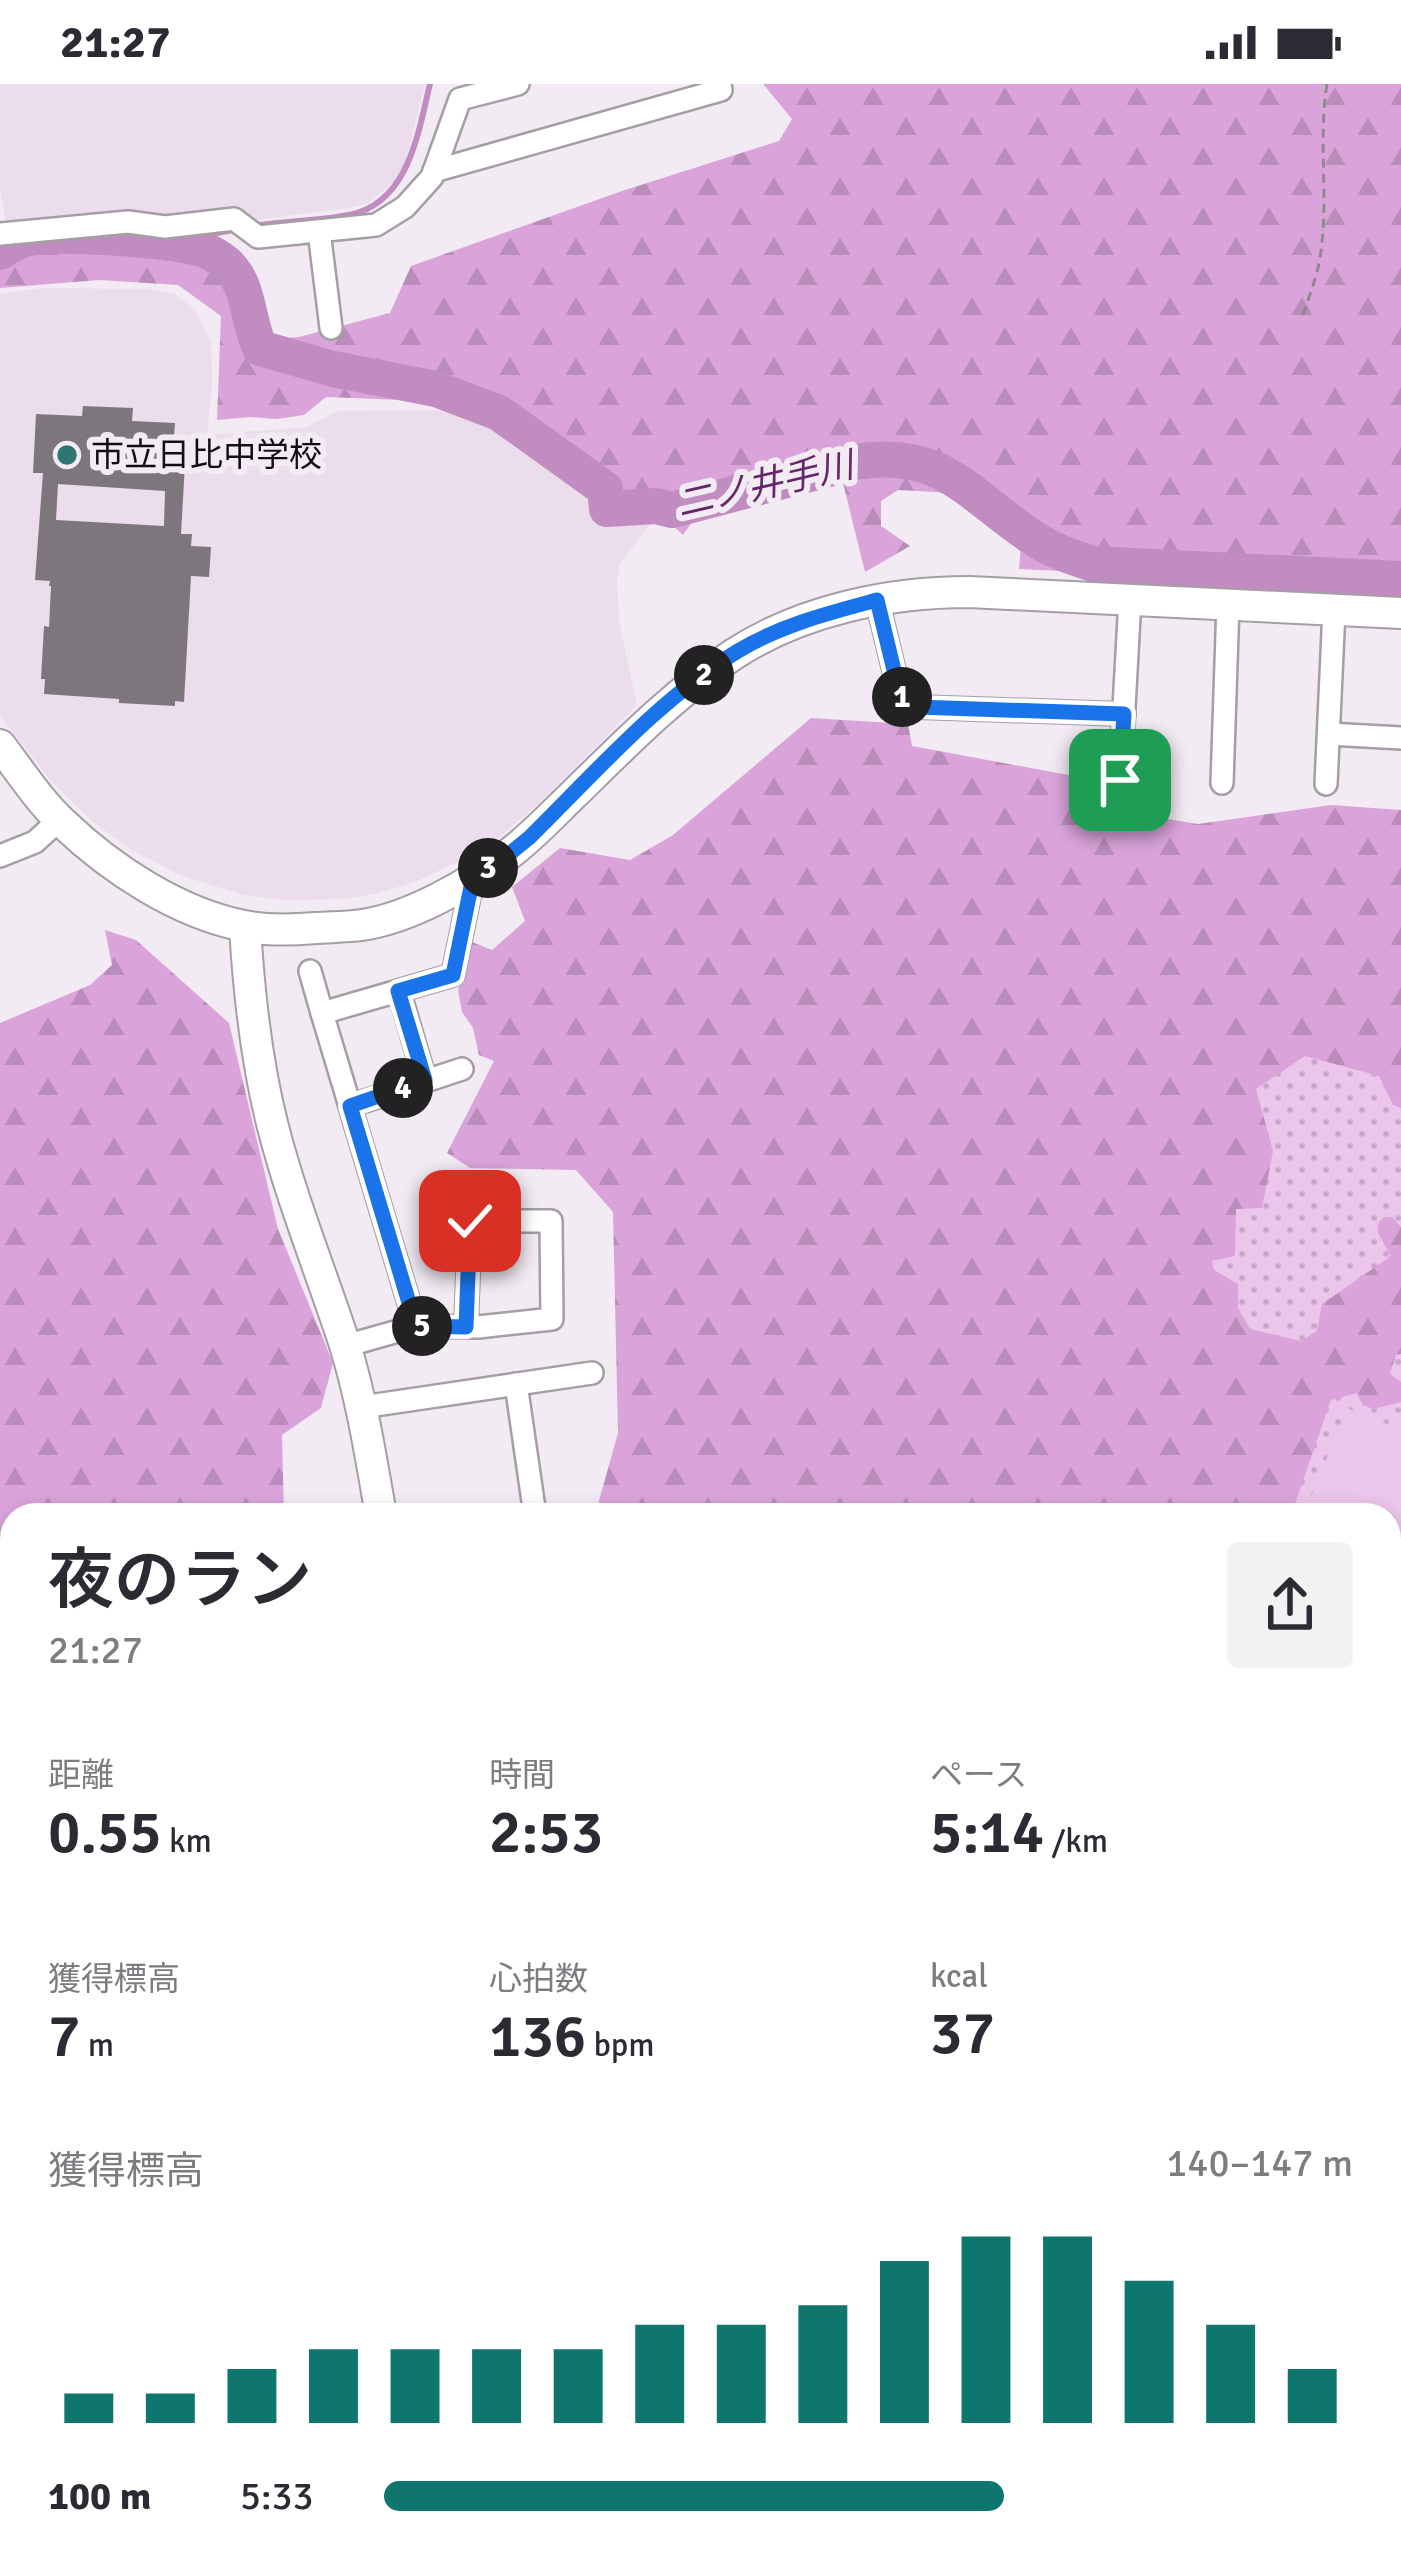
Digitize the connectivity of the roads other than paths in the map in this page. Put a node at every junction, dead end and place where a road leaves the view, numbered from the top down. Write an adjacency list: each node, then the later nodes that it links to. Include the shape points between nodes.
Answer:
1 (518, 84): 3 (street, via 460,99)
2 (720, 84): 3 (street, via 721,91)
3 (434, 171): 4 (street, via 405,208 376,224)
4 (319, 231): 5 (street, via 258,238 234,219); 6 (street)
5 (1, 232)
6 (331, 328)
7 (1130, 599): 8 (street, via 927,592); 9 (street); 12 (street)
8 (877, 600): 12 (street, via 900,695 917,707); 21 (street, via 820,614 737,652 657,713 530,837)
9 (1228, 604): 10 (street); 17 (street)
10 (1334, 610): 11 (street); 13 (street)
11 (1401, 613)
12 (1124, 714): 16 (street)
13 (1329, 734): 14 (street); 18 (street)
14 (1401, 738)
15 (0, 745): 19 (street)
16 (1120, 780)
17 (1222, 783)
18 (1326, 784)
19 (59, 820): 20 (street); 22 (street, via 166,896)
20 (0, 856)
21 (473, 877): 22 (street, via 364,925); 24 (street, via 453,975)
22 (245, 927): 31 (street, via 250,1013 272,1121)
23 (310, 971): 25 (street)
24 (398, 991): 25 (street); 27 (street)
25 (322, 1012): 28 (street)
26 (462, 1069): 27 (street)
27 (425, 1080): 28 (street)
28 (350, 1106): 29 (street)
29 (416, 1326): 30 (street); 31 (street)
30 (466, 1327): 30 (street, via 551,1319 551,1221 470,1221)
31 (345, 1346): 34 (street)
32 (592, 1372): 33 (street)
33 (516, 1384): 34 (street); 36 (street)
34 (362, 1407): 35 (street)
35 (379, 1503)
36 (533, 1503)

